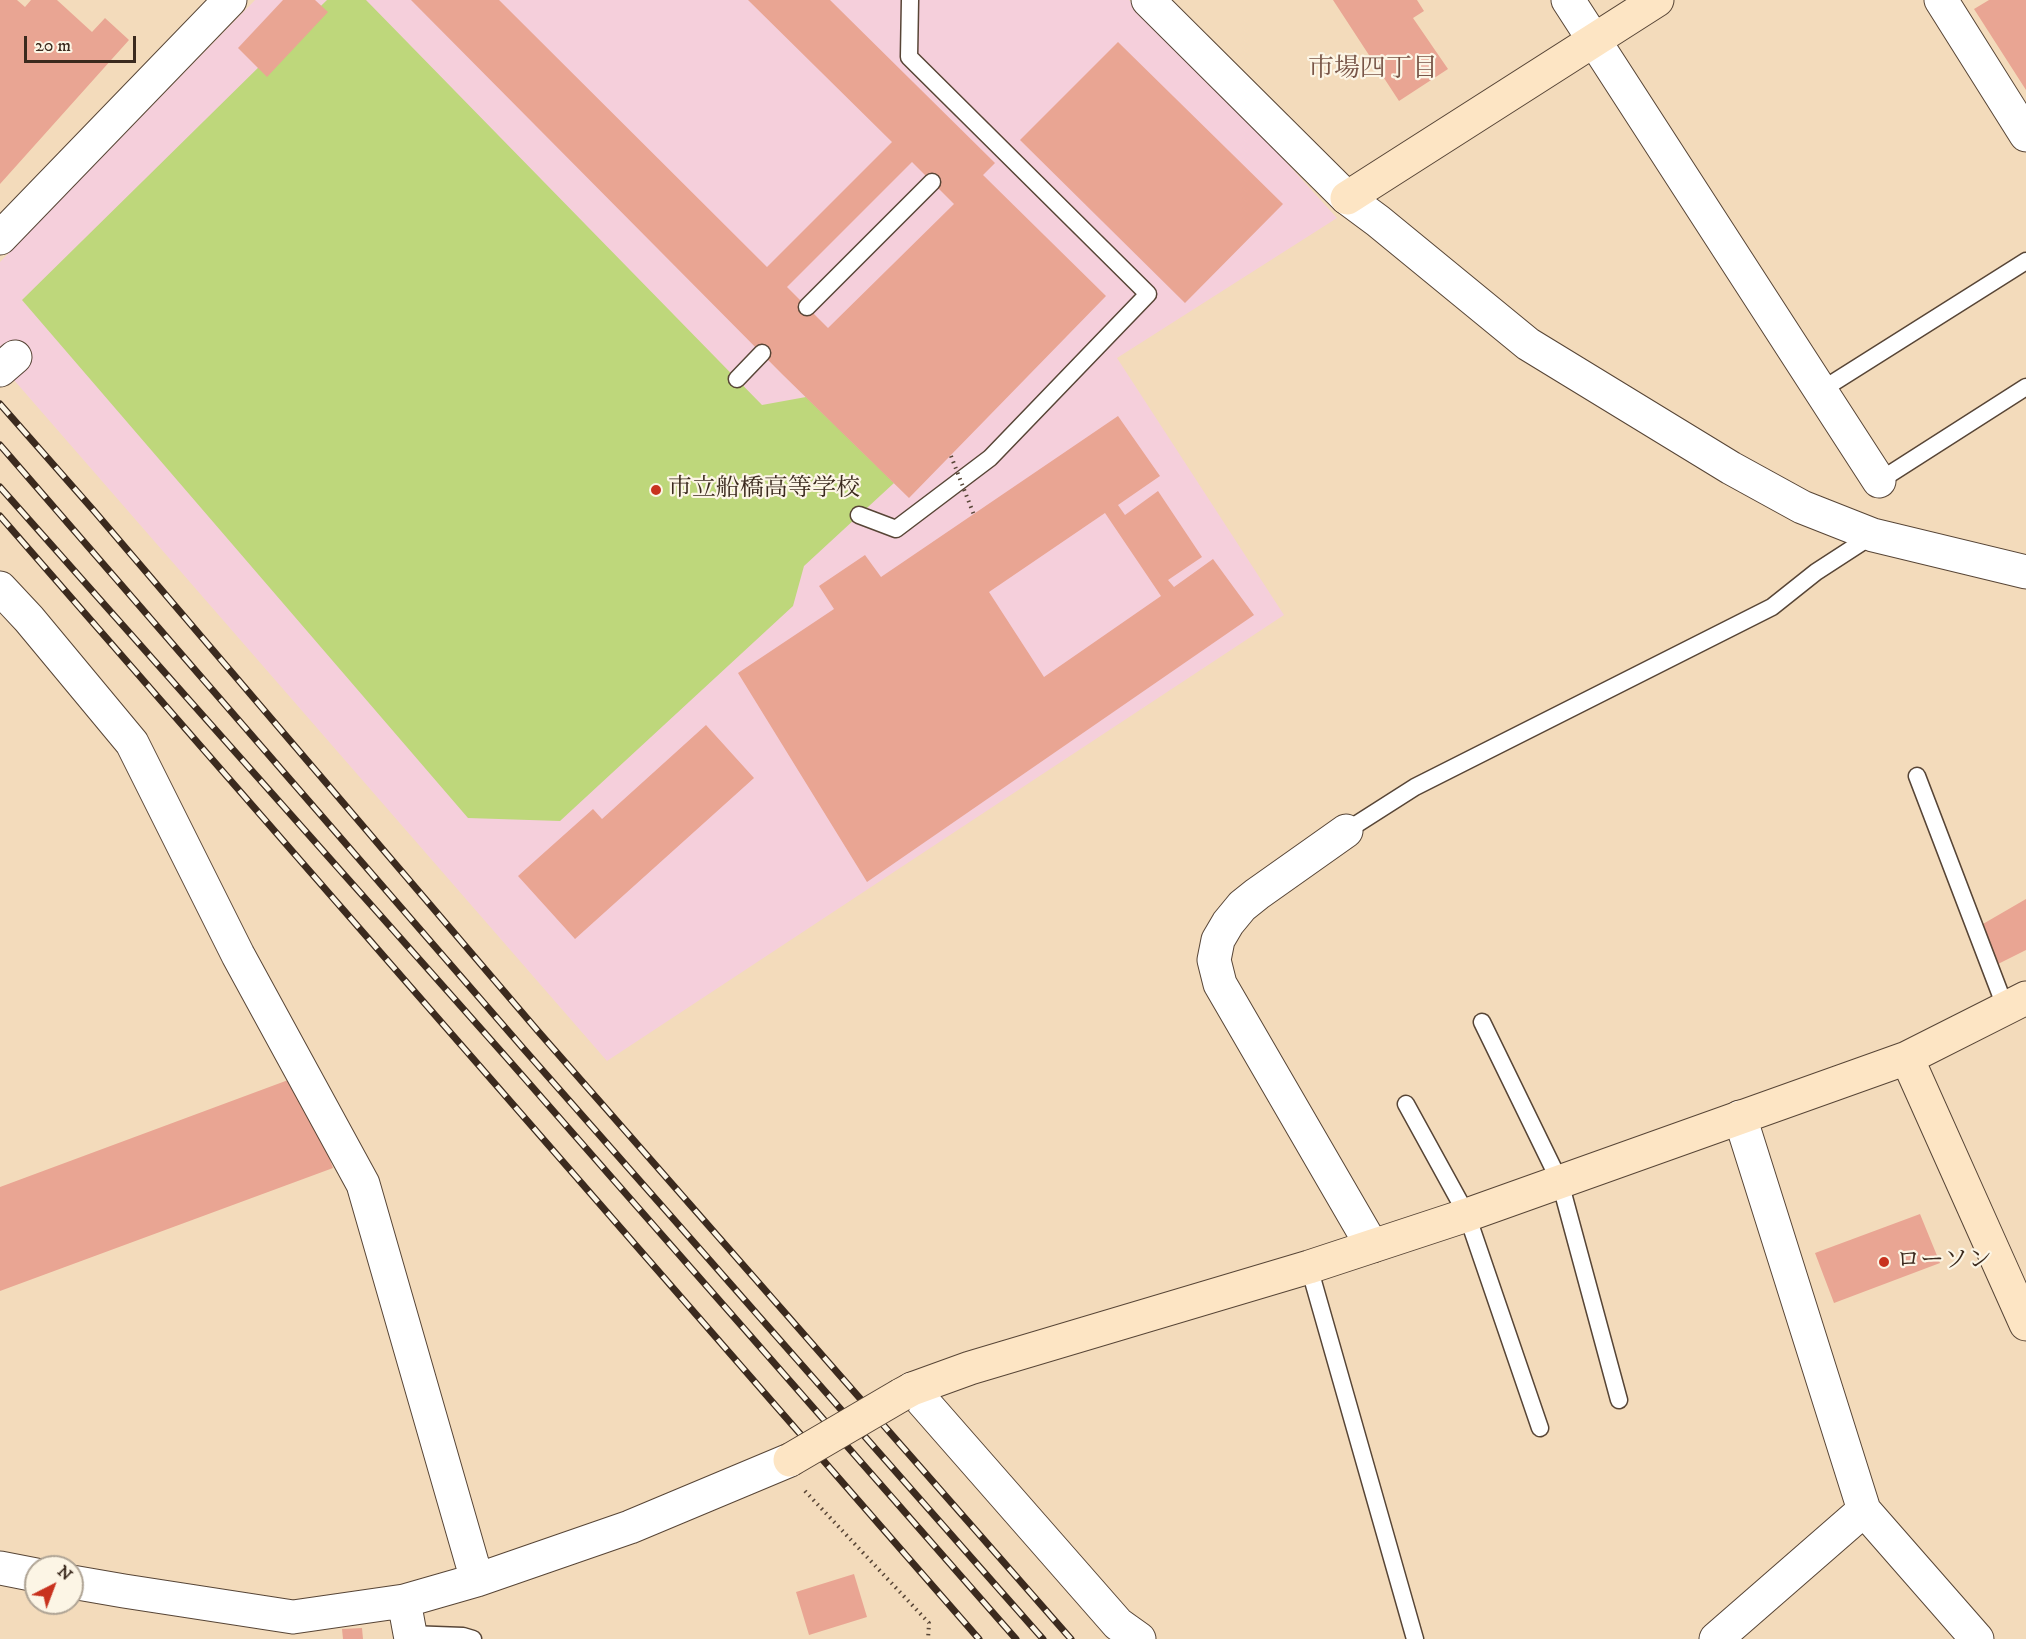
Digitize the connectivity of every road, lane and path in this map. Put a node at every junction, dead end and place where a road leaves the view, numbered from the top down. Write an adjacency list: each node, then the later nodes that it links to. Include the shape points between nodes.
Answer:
1 (230, 0): 11 (street)
2 (910, 0): 20 (lane, via 909,57 977,135 1148,294 990,458 896,529)
3 (1148, 0): 10 (street)
4 (1568, 0): 7 (street)
5 (1658, 0): 7 (street)
6 (1941, 0): 8 (street)
7 (1593, 42): 10 (street); 17 (street)
8 (2026, 135)
9 (932, 182): 13 (lane)
10 (1347, 198): 22 (street, via 1528,344 1731,468 1802,507)
11 (0, 238)
12 (2026, 261): 17 (lane)
13 (807, 307)
14 (762, 353): 15 (lane)
15 (737, 379)
16 (2026, 387): 19 (lane)
17 (1820, 391): 19 (street)
18 (951, 456): 21 (path, bridge)
19 (1879, 482)
20 (859, 515)
21 (974, 515)
22 (1873, 535): 23 (street); 26 (lane, via 1772,607 1415,787)
23 (2026, 572)
24 (0, 588): 44 (street, via 132,743 238,955 363,1184)
25 (1917, 776): 27 (lane)
26 (1346, 831): 34 (street, via 1242,906 1218,940 1214,960 1220,984)
27 (2016, 1003): 29 (street)
28 (1482, 1022): 32 (lane)
29 (1907, 1058): 31 (street); 36 (street)
30 (1406, 1104): 33 (lane)
31 (1740, 1117): 32 (street); 41 (street)
32 (1560, 1182): 33 (street); 38 (lane)
33 (1467, 1215): 34 (street); 39 (lane)
34 (1372, 1246): 35 (street)
35 (1309, 1267): 37 (street, via 970,1368); 51 (lane)
36 (2026, 1324)
37 (906, 1392): 40 (street, bridge); 50 (street, via 1118,1624)
38 (1619, 1400)
39 (1540, 1428)
40 (785, 1463): 44 (street, via 630,1527); 49 (path, via 929,1623)
41 (1864, 1510): 52 (street); 53 (street)
42 (0, 1568): 43 (street)
43 (24, 1573)
44 (477, 1580): 46 (street)
45 (84, 1584): 46 (street, via 293,1617)
46 (404, 1601): 47 (street)
47 (410, 1637): 48 (lane)
48 (473, 1639)
49 (928, 1639)
50 (1139, 1639)
51 (1415, 1639)
52 (1716, 1639)
53 (1977, 1639)

